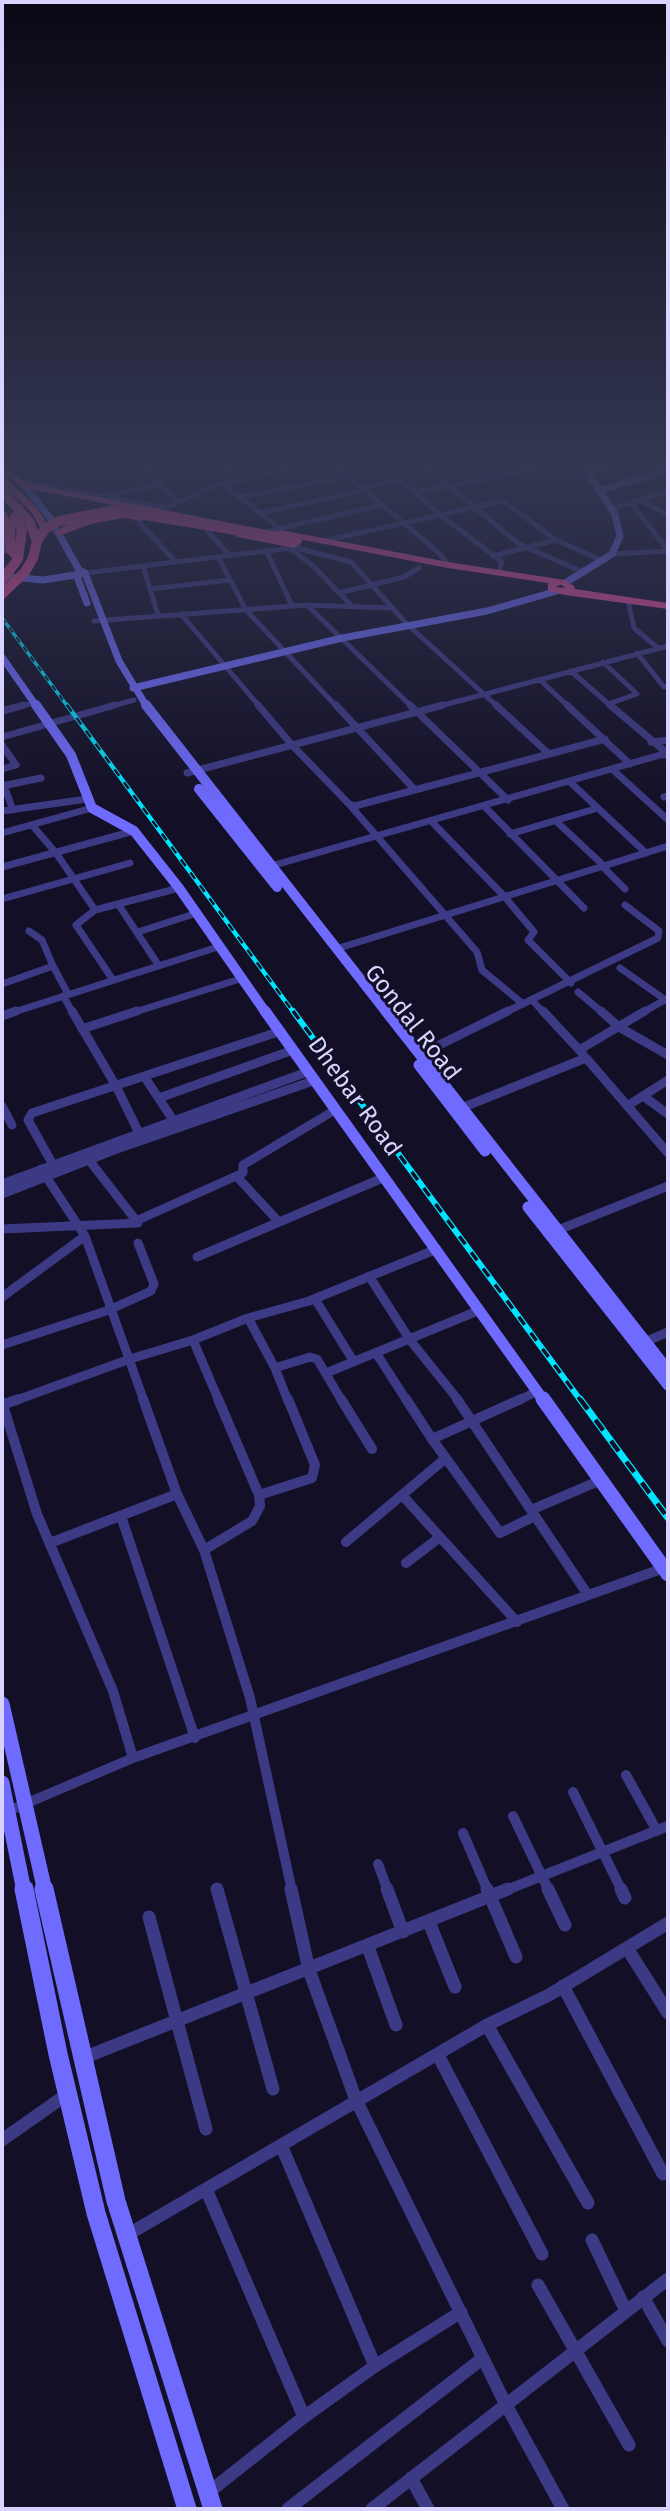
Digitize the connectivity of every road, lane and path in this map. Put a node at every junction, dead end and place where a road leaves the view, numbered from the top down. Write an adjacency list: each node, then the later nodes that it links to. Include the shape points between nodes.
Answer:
1 (83, 582): 25 (street)
2 (148, 582): 13 (street)
3 (210, 582): 13 (street)
4 (230, 582): 22 (street)
5 (281, 582): 18 (street)
6 (330, 582): 14 (street)
7 (376, 582): 11 (street)
8 (525, 582): 12 (highway)
9 (538, 582): 12 (highway)
10 (569, 582): 12 (street)
11 (372, 583): 14 (street); 21 (street)
12 (561, 587): 15 (highway); 16 (highway); 26 (street, via 473,614)
13 (150, 589): 24 (street)
14 (339, 593): 17 (street)
15 (668, 598)
16 (628, 600): 20 (highway); 28 (street, via 634,628)
17 (351, 605): 19 (street); 21 (street)
18 (292, 606): 19 (street); 22 (street)
19 (307, 606): 27 (street)
20 (668, 606)
21 (392, 608): 26 (street)
22 (246, 610): 23 (street); 29 (street)
23 (181, 614): 24 (street); 33 (street)
24 (158, 615): 25 (street)
25 (99, 621): 36 (street)
26 (407, 624): 27 (street); 38 (street)
27 (342, 638): 29 (street); 45 (street)
28 (665, 649): 30 (street)
29 (284, 652): 33 (street); 47 (street)
30 (638, 653): 32 (street); 37 (street)
31 (2, 657): 41 (street)
32 (603, 662): 34 (street); 42 (street, via 637,694)
33 (224, 666): 36 (street); 53 (street)
34 (571, 671): 35 (street); 42 (street)
35 (540, 680): 38 (street); 49 (street)
36 (129, 687): 40 (street, Gondal Road); 59 (street)
37 (667, 689)
38 (483, 695): 45 (street); 54 (street)
39 (2, 700): 43 (street)
40 (134, 700): 46 (street); 59 (street, Gondal Road)
41 (34, 703): 43 (street); 46 (street)
42 (608, 704): 51 (street)
43 (10, 709): 44 (street)
44 (2, 711)
45 (418, 712): 47 (street); 60 (street)
46 (49, 723): 48 (street); 66 (street, via 74,760)
47 (357, 728): 53 (street); 64 (street)
48 (2, 737)
49 (605, 739): 54 (street); 56 (street)
50 (668, 740): 51 (street)
51 (651, 741): 55 (street)
52 (2, 745): 57 (street, via 16,763)
53 (292, 745): 59 (street); 67 (street)
54 (549, 754): 60 (street)
55 (668, 754): 56 (street)
56 (630, 764): 58 (street)
57 (2, 769)
58 (612, 769): 62 (street); 72 (street)
59 (191, 772): 84 (street); 133 (street, Gondal Road)
60 (479, 773): 64 (street); 65 (street)
61 (41, 778): 63 (street)
62 (570, 782): 65 (street); 69 (street)
63 (3, 786): 70 (street)
64 (415, 790): 67 (street)
65 (508, 800): 68 (street)
66 (89, 804): 70 (street); 75 (street); 76 (street, Dhebar Road)
67 (349, 804): 79 (street)
68 (484, 806): 73 (street); 78 (street)
69 (598, 808): 74 (street); 82 (street)
70 (12, 810): 71 (street)
71 (2, 811)
72 (668, 820)
73 (431, 821): 79 (street); 91 (street)
74 (556, 821): 78 (street); 85 (street)
75 (32, 825): 77 (street); 81 (street)
76 (134, 831): 81 (street); 89 (street, Dhebar Road)
77 (2, 833)
78 (510, 834): 88 (street)
79 (375, 837): 84 (street); 98 (street)
80 (668, 846): 82 (street)
81 (56, 853): 86 (street); 87 (street)
82 (646, 853): 85 (street)
83 (130, 863): 87 (street)
84 (271, 866): 102 (street)
85 (603, 866): 88 (street); 90 (street)
86 (2, 867)
87 (73, 880): 92 (street); 96 (street)
88 (557, 880): 91 (street); 95 (street)
89 (179, 888): 93 (street); 97 (street, Dhebar Road)
90 (625, 889)
91 (504, 896): 98 (street); 108 (street, via 534,932 528,940)
92 (2, 899)
93 (118, 904): 96 (street); 100 (street)
94 (625, 905): 108 (street, via 659,930 658,938)
95 (584, 908)
96 (95, 910): 107 (street, via 76,925)
97 (197, 913): 100 (street); 101 (street, Dhebar Road)
98 (445, 915): 102 (street); 114 (street, via 477,952 482,970)
99 (29, 931): 104 (street, via 42,940)
100 (138, 932): 103 (street)
101 (220, 946): 103 (street); 106 (street, Dhebar Road)
102 (336, 949): 121 (street)
103 (159, 965): 107 (street)
104 (53, 966): 109 (street); 111 (street)
105 (620, 968): 113 (street)
106 (243, 978): 117 (street); 118 (street, Dhebar Road)
107 (113, 980): 111 (street)
108 (571, 982): 112 (street)
109 (2, 984)
110 (578, 992): 116 (street)
111 (65, 995): 115 (street); 117 (street)
112 (532, 1000): 114 (street); 119 (street)
113 (667, 1000): 116 (street)
114 (523, 1004): 121 (street)
115 (2, 1016)
116 (619, 1027): 119 (street); 122 (street)
117 (82, 1029): 127 (street)
118 (281, 1031): 120 (street, Dhebar Road); 124 (street)
119 (579, 1049): 123 (street)
120 (293, 1050): 125 (street, Dhebar Road); 129 (street)
121 (421, 1054): 133 (street)
122 (668, 1055)
123 (586, 1058): 131 (street); 133 (street)
124 (144, 1076): 127 (street); 129 (street)
125 (310, 1077): 132 (street, Dhebar Road); 135 (street); 137 (street)
126 (668, 1080): 128 (street)
127 (116, 1086): 137 (street); 140 (street, via 30,1114 28,1120)
128 (643, 1096): 131 (street); 134 (street)
129 (159, 1098): 135 (street)
130 (2, 1106): 136 (street)
131 (627, 1106): 138 (street)
132 (335, 1110): 142 (street, Dhebar Road); 147 (street, via 243,1165 243,1173)
133 (459, 1110): 151 (street); 172 (street, Gondal Road)
134 (668, 1114)
135 (173, 1120): 137 (street)
136 (12, 1125)
137 (141, 1136): 139 (street); 140 (street)
138 (668, 1153)
139 (89, 1160): 140 (street); 147 (street)
140 (55, 1168): 141 (street)
141 (43, 1173): 144 (street); 146 (street); 149 (street)
142 (386, 1177): 148 (street); 153 (street, Dhebar Road)
143 (239, 1179): 148 (street)
144 (2, 1184)
145 (668, 1186): 151 (street)
146 (2, 1194)
147 (137, 1222): 149 (street); 158 (street, via 153,1289)
148 (279, 1222): 154 (street)
149 (78, 1226): 150 (street); 152 (street)
150 (2, 1229)
151 (558, 1230): 164 (street)
152 (85, 1236): 156 (street); 158 (street)
153 (437, 1249): 155 (street); 159 (street, Dhebar Road)
154 (197, 1256)
155 (369, 1276): 157 (street); 163 (street)
156 (2, 1297)
157 (315, 1299): 160 (street); 168 (street)
158 (109, 1310): 165 (street); 167 (street)
159 (480, 1310): 163 (street); 173 (street, Dhebar Road)
160 (248, 1318): 162 (street); 169 (street)
161 (668, 1332): 164 (street)
162 (193, 1340): 167 (street); 181 (street)
163 (410, 1340): 166 (street); 175 (street)
164 (645, 1342): 170 (street)
165 (2, 1345)
166 (376, 1353): 168 (street); 176 (street)
167 (130, 1359): 174 (street); 180 (street)
168 (354, 1362): 171 (street)
169 (275, 1368): 171 (street, via 310,1357 317,1359); 181 (street, via 315,1472 312,1478)
170 (668, 1370)
171 (326, 1373): 177 (street)
172 (668, 1385)
173 (538, 1391): 175 (street); 179 (street, Dhebar Road)
174 (2, 1404): 187 (street)
175 (473, 1421): 176 (street); 183 (street)
176 (432, 1439): 178 (street)
177 (372, 1449)
178 (446, 1458): 182 (street); 183 (street, via 500,1533)
179 (601, 1480): 183 (street); 190 (street, Dhebar Road)
180 (177, 1494): 184 (street); 188 (street)
181 (259, 1495): 188 (street, via 257,1516)
182 (402, 1495): 185 (street); 186 (street)
183 (533, 1513): 191 (street)
184 (121, 1516): 187 (street); 195 (street)
185 (440, 1536): 189 (street); 192 (street)
186 (346, 1542)
187 (50, 1543): 196 (street, via 113,1691)
188 (204, 1549): 194 (street)
189 (405, 1563)
190 (666, 1571): 191 (street)
191 (588, 1595): 192 (street)
192 (517, 1622): 194 (street)
193 (2, 1704): 200 (street)
194 (254, 1716): 195 (street); 219 (street)
195 (195, 1738): 196 (street)
196 (133, 1758): 200 (street)
197 (626, 1775): 203 (street)
198 (2, 1783): 201 (street)
199 (573, 1792): 205 (street)
200 (25, 1803): 201 (street); 228 (street)
201 (5, 1813): 230 (street)
202 (513, 1816): 207 (street)
203 (664, 1830): 205 (street)
204 (463, 1833): 209 (street)
205 (603, 1854): 207 (street); 210 (street)
206 (379, 1864): 215 (street)
207 (542, 1877): 209 (street); 214 (street)
208 (217, 1888): 222 (street)
209 (491, 1898): 212 (street); 218 (street)
210 (625, 1898)
211 (149, 1917): 224 (street)
212 (429, 1922): 215 (street); 221 (street)
213 (668, 1923): 217 (street)
214 (565, 1925)
215 (403, 1932): 216 (street)
216 (368, 1947): 219 (street); 225 (street)
217 (627, 1948): 220 (street); 223 (street)
218 (516, 1956)
219 (309, 1970): 222 (street); 231 (street)
220 (563, 1986): 226 (street); 235 (street)
221 (455, 1987)
222 (246, 1995): 224 (street); 229 (street)
223 (668, 2013)
224 (178, 2021): 228 (street); 232 (street)
225 (396, 2025)
226 (487, 2025): 227 (street); 237 (street)
227 (438, 2055): 231 (street); 240 (street)
228 (83, 2058): 238 (street)
229 (273, 2089)
230 (68, 2094): 233 (street); 255 (street, via 96,2213)
231 (356, 2100): 234 (street); 245 (street)
232 (206, 2129)
233 (2, 2140)
234 (281, 2145): 236 (street); 249 (street)
235 (663, 2174)
236 (206, 2189): 238 (street); 251 (street)
237 (588, 2203)
238 (127, 2236): 254 (street)
239 (592, 2240): 244 (street)
240 (542, 2254)
241 (668, 2278): 243 (street)
242 (538, 2285): 247 (street)
243 (643, 2297): 244 (street); 246 (street)
244 (626, 2311): 247 (street)
245 (461, 2312): 248 (street); 249 (street)
246 (668, 2341)
247 (576, 2352): 250 (street); 252 (street)
248 (483, 2358): 250 (street); 256 (street)
249 (375, 2366): 251 (street)
250 (505, 2403): 253 (street); 259 (street)
251 (304, 2417): 254 (street)
252 (629, 2445)
253 (411, 2478): 257 (street); 258 (street)
254 (211, 2501)
255 (187, 2509)
256 (288, 2509)
257 (372, 2509)
258 (428, 2509)
259 (563, 2509)

